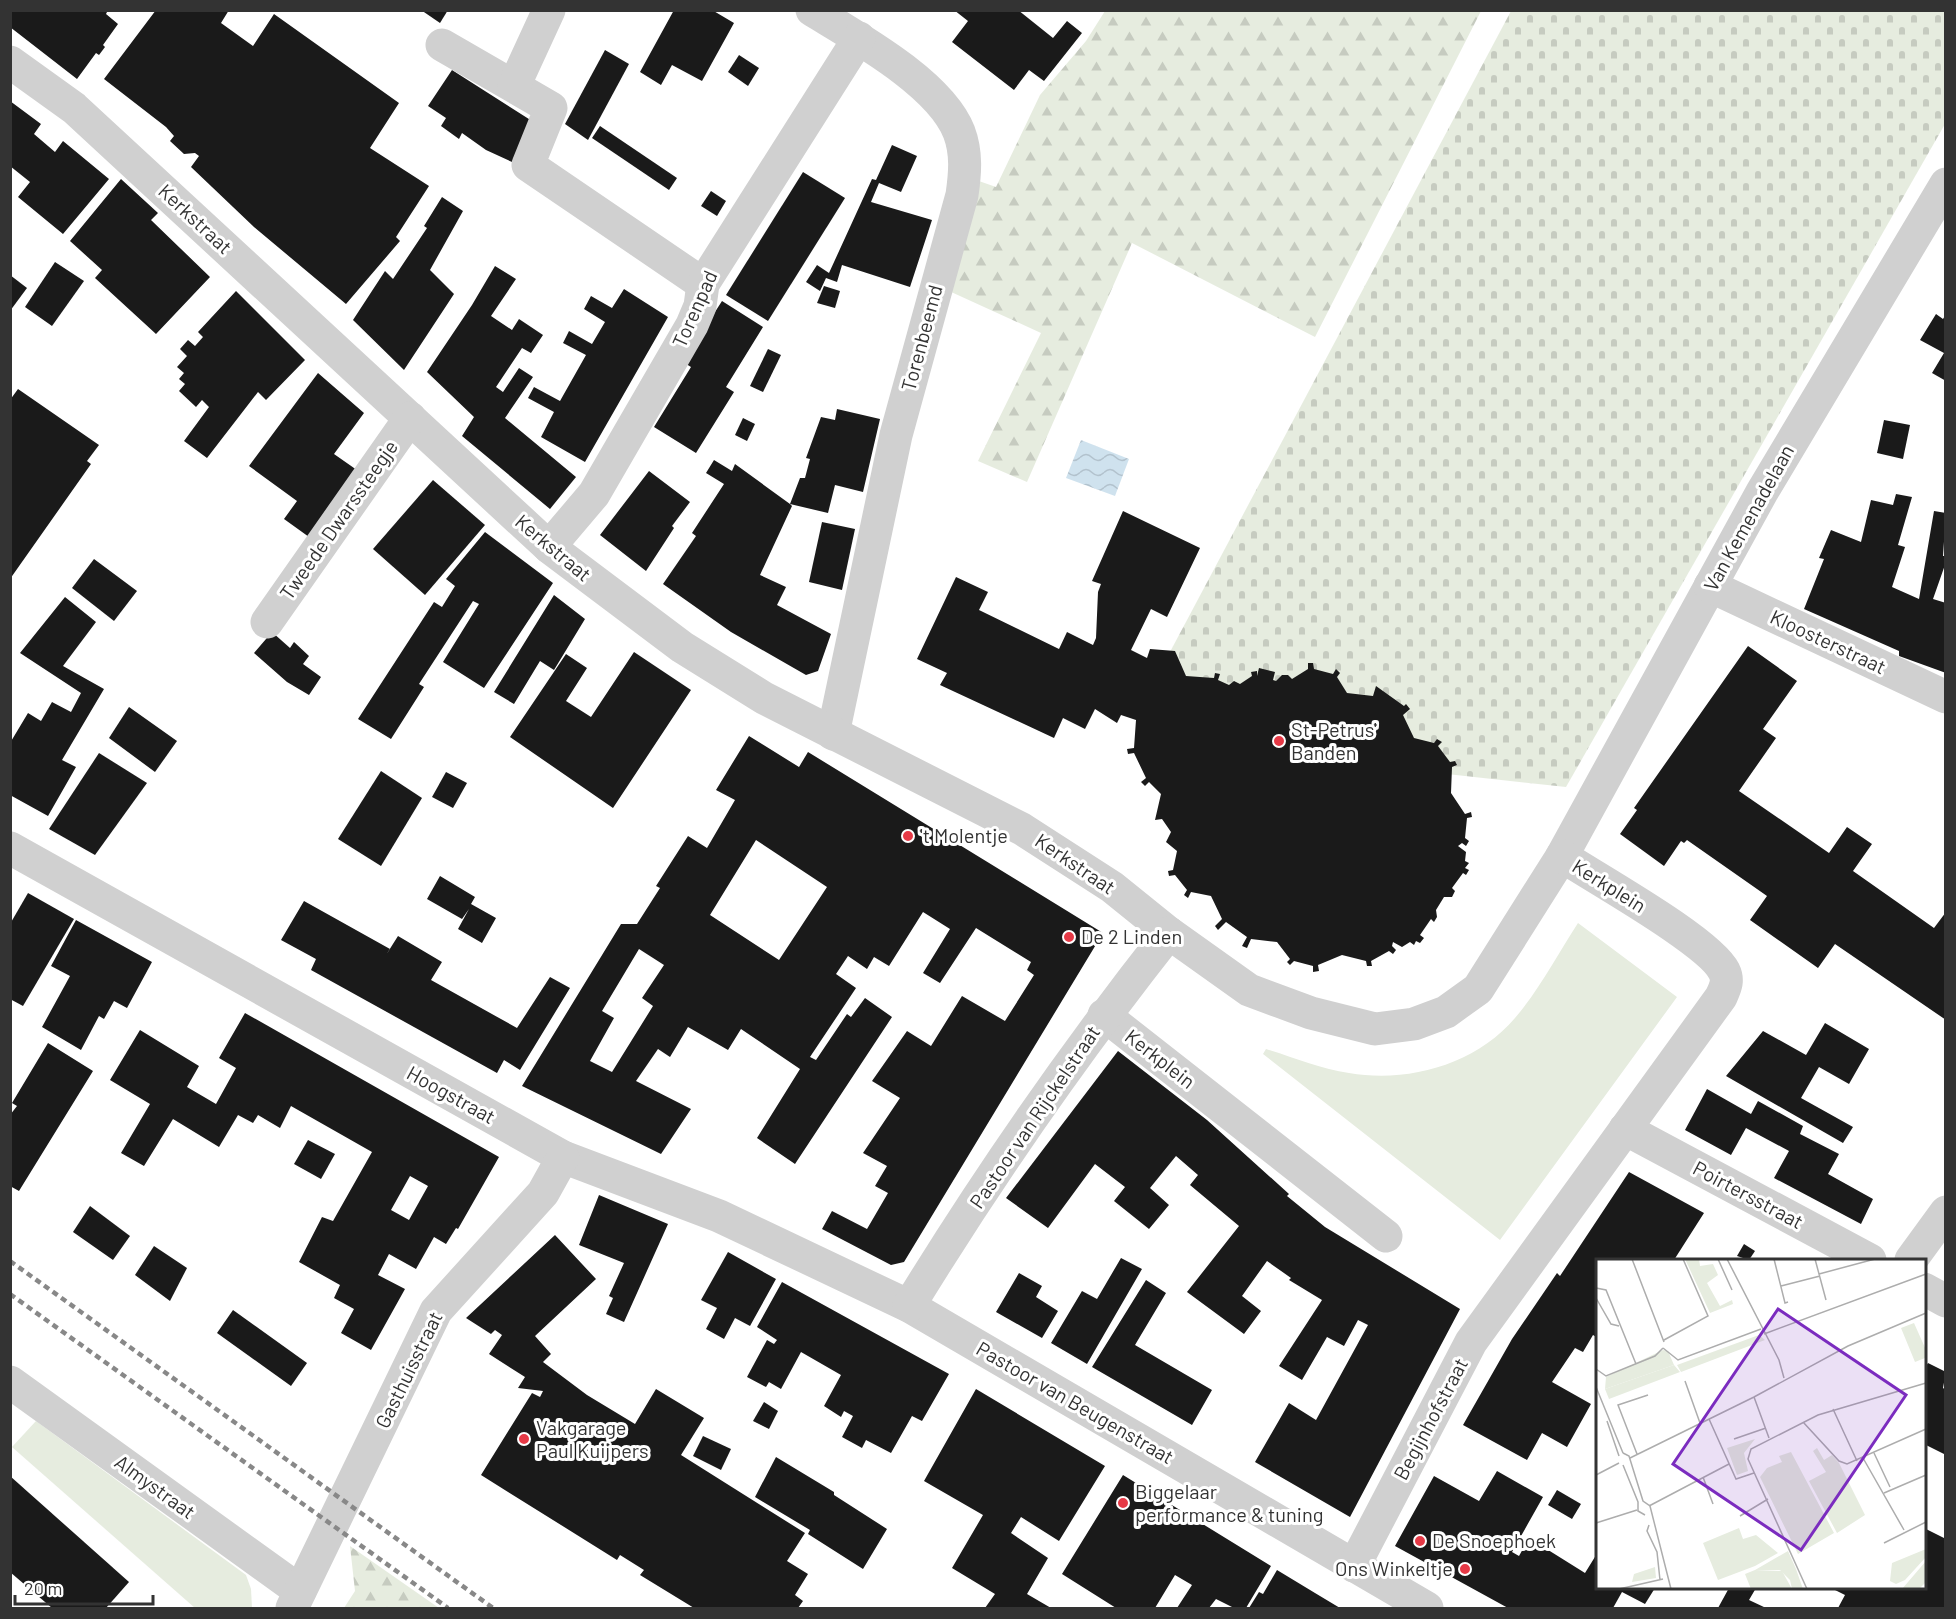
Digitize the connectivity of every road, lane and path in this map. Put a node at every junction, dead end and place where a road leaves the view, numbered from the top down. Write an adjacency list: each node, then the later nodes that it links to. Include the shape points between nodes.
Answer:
1 (549, 10): 6 (street)
2 (812, 10): 3 (street, Torenbeemd)
3 (859, 38): 8 (street, Torenpad); 14 (street, Torenbeemd, via 942,102 959,132 966,164 962,195 896,435)
4 (442, 45): 6 (street)
5 (10, 62): 9 (street, Kerkstraat, via 74,108)
6 (514, 86): 8 (street, via 551,108 528,165)
7 (1946, 184): 11 (street, Van Kemenadelaan)
8 (703, 284): 10 (street, Torenpad, via 692,325 594,494)
9 (410, 418): 10 (street, Kerkstraat); 12 (street, Tweede Dwarssteegje)
10 (549, 547): 14 (street, Kerkstraat, via 682,647 764,698)
11 (1710, 586): 13 (street, Kloosterstraat); 16 (street, Van Kemenadelaan)
12 (267, 622)
13 (1946, 697)
14 (833, 734): 17 (street, Kerkstraat, via 1022,829 1112,887)
15 (10, 848): 20 (street, Hoogstraat)
16 (1562, 856): 17 (street, Kerkplein, via 1478,989 1446,1012 1414,1024 1375,1029 1311,1013 1249,990); 19 (street, Kerkplein, via 1696,942 1724,970 1726,977 1721,998)
17 (1169, 933): 18 (street, Pastoor van Rijckelstraat)
18 (1104, 1015): 22 (street, Kerkplein); 28 (street, Pastoor van Rijckelstraat)
19 (1625, 1130): 23 (street, Poirtersstraat); 25 (street, Kerkplein)
20 (563, 1156): 28 (street, Hoogstraat, via 719,1216); 31 (street, Gasthuisstraat, via 543,1194 436,1311)
21 (1946, 1212): 24 (street)
22 (1386, 1236)
23 (1868, 1259)
24 (1912, 1259)
25 (1518, 1279): 30 (street, Begijnhofstraat, via 1471,1342)
26 (1926, 1291): 27 (street)
27 (1946, 1301)
28 (909, 1306): 30 (street, Pastoor van Beugenstraat)
29 (10, 1382): 31 (street, Almystraat)
30 (1354, 1566): 32 (street, Pastoor van Beugenstraat)
31 (296, 1600)
32 (1428, 1608)

